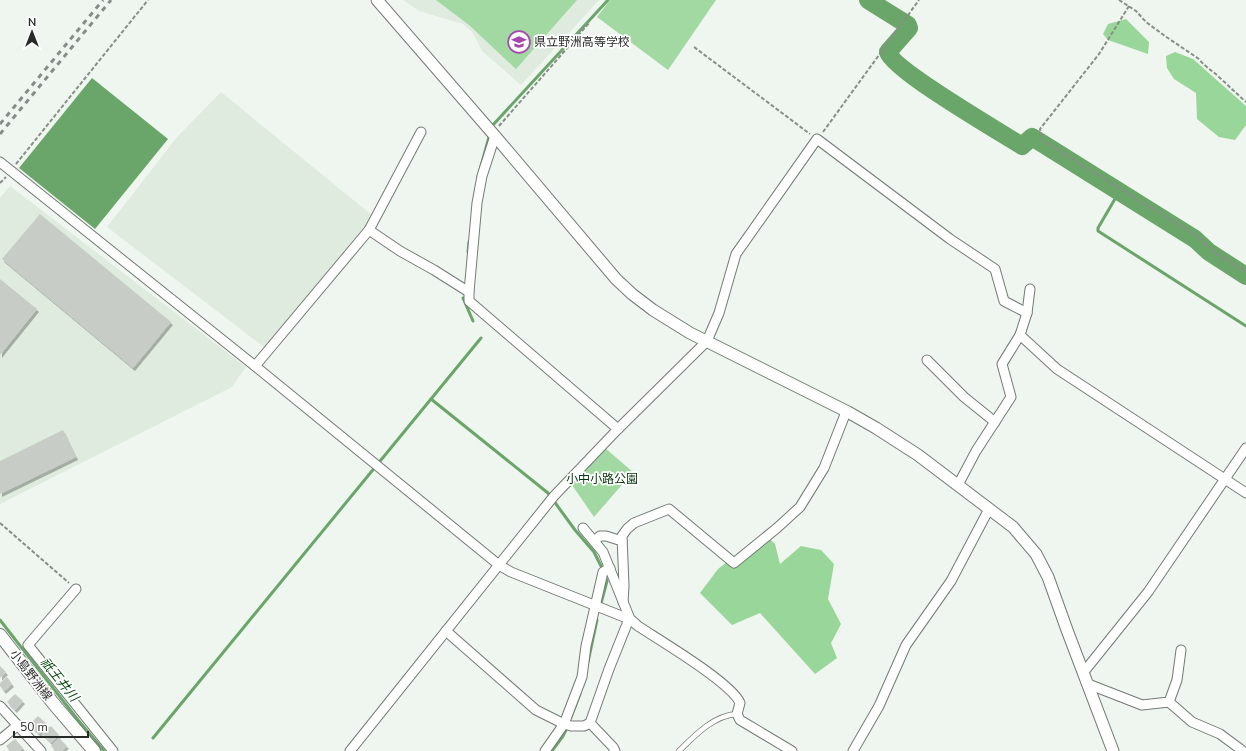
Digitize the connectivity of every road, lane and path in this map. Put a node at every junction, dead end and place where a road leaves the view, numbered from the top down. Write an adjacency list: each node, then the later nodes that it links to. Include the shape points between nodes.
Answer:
1 (148, 0): 13 (path)
2 (377, 0): 10 (street)
3 (919, 0): 11 (path)
4 (1119, 0): 5 (path)
5 (1128, 6): 8 (path, via 1158,32 1199,59); 16 (path, via 1099,54 1040,129 1042,140 1198,237 1213,251)
6 (590, 22): 10 (path, via 497,128)
7 (694, 47): 11 (path)
8 (1246, 102)
9 (420, 132): 15 (street)
10 (495, 136): 18 (street, via 482,176 477,203); 21 (street, via 616,279 653,310)
11 (817, 139): 19 (street, via 950,239 995,268 1004,301); 21 (street, via 736,254 719,313)
12 (0, 162): 13 (street)
13 (10, 171): 14 (path); 23 (street)
14 (0, 183)
15 (369, 230): 18 (street); 23 (street)
16 (1246, 272)
17 (1030, 289): 19 (street)
18 (469, 292): 26 (street, via 469,301)
19 (1027, 313): 20 (street)
20 (1020, 335): 25 (street, via 1002,364 1011,397); 28 (street, via 1057,369)
21 (707, 341): 24 (street); 26 (street)
22 (927, 360): 25 (street, via 964,397)
23 (256, 366): 36 (street)
24 (846, 412): 29 (street, via 918,455); 35 (street, via 824,468 800,507 734,563 669,509 634,523 622,536)
25 (995, 422): 29 (street, via 976,450)
26 (618, 430): 36 (street, via 554,496)
27 (1246, 448): 28 (street)
28 (1224, 480): 30 (street); 44 (street, via 1148,592)
29 (958, 485): 31 (street)
30 (1246, 494)
31 (989, 509): 44 (street, via 1013,527 1036,554 1048,577); 61 (street, via 951,581 906,645 879,706)
32 (0, 523): 38 (path)
33 (583, 528): 34 (street)
34 (594, 541): 35 (street, via 600,536); 37 (street, via 603,552)
35 (622, 541): 39 (street)
36 (499, 565): 40 (street); 41 (street)
37 (610, 568): 39 (street); 40 (street, via 603,572)
38 (76, 588): 55 (street, via 28,645)
39 (623, 602): 48 (street, via 630,619 638,626 709,673 738,697 740,703)
40 (596, 605): 49 (street, via 629,619); 50 (street, via 586,646 582,678)
41 (446, 631): 50 (street, via 536,710); 56 (street)
42 (0, 635): 54 (main road, 小島野洲線)
43 (1182, 650): 46 (street, via 1177,680)
44 (1083, 673): 45 (street)
45 (1088, 684): 46 (street, via 1142,705); 62 (street)
46 (1169, 702): 63 (street, via 1192,722 1220,734)
47 (0, 706): 51 (street)
48 (737, 714): 59 (lane, via 731,714 699,731); 60 (street, via 740,720)
49 (590, 723): 50 (street, via 584,726); 58 (street)
50 (564, 724): 57 (street)
51 (18, 725): 52 (street); 53 (street)
52 (0, 740)
53 (41, 751)
54 (94, 751)
55 (113, 751)
56 (350, 751)
57 (545, 751)
58 (615, 751)
59 (681, 751)
60 (792, 751)
61 (853, 751)
62 (1113, 751)
63 (1243, 751)

